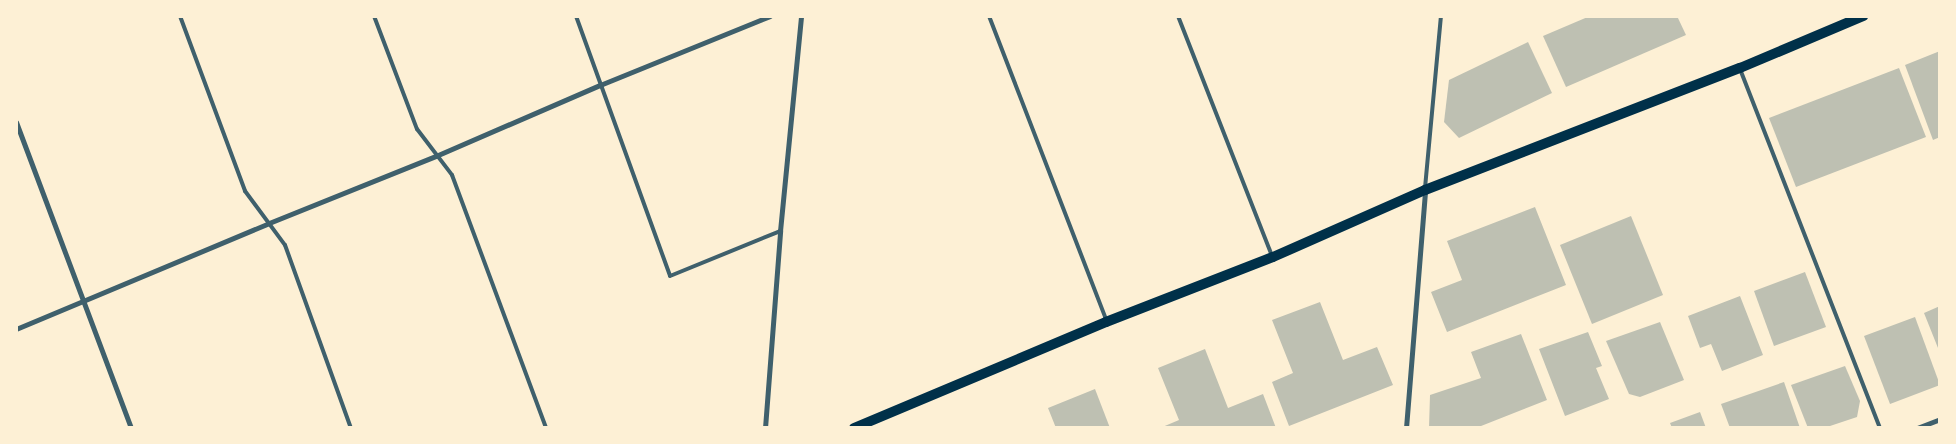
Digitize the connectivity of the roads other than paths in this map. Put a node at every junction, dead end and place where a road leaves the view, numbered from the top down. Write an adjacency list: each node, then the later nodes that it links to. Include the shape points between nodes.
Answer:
1 (180, 16): 15 (lane, via 245,192)
2 (374, 16): 13 (lane, via 417,129)
3 (576, 16): 11 (lane)
4 (770, 16): 11 (street)
5 (802, 16): 16 (street)
6 (989, 16): 19 (lane)
7 (1178, 16): 17 (lane)
8 (1441, 16): 14 (lane)
9 (1863, 16): 10 (main road)
10 (1740, 68): 14 (main road); 28 (lane)
11 (600, 85): 13 (street); 16 (lane, via 670,276)
12 (16, 122): 18 (street)
13 (438, 155): 15 (street); 24 (lane, via 452,175)
14 (1425, 190): 17 (main road); 27 (street)
15 (269, 223): 18 (street); 23 (lane, via 285,244)
16 (780, 231): 25 (street)
17 (1273, 257): 19 (main road)
18 (84, 302): 20 (street); 22 (street)
19 (1106, 322): 26 (main road)
20 (16, 329)
21 (1940, 419): 29 (street)
22 (131, 428)
23 (351, 428)
24 (546, 428)
25 (765, 428)
26 (854, 428)
27 (1406, 428)
28 (1880, 428)
29 (1917, 428)

